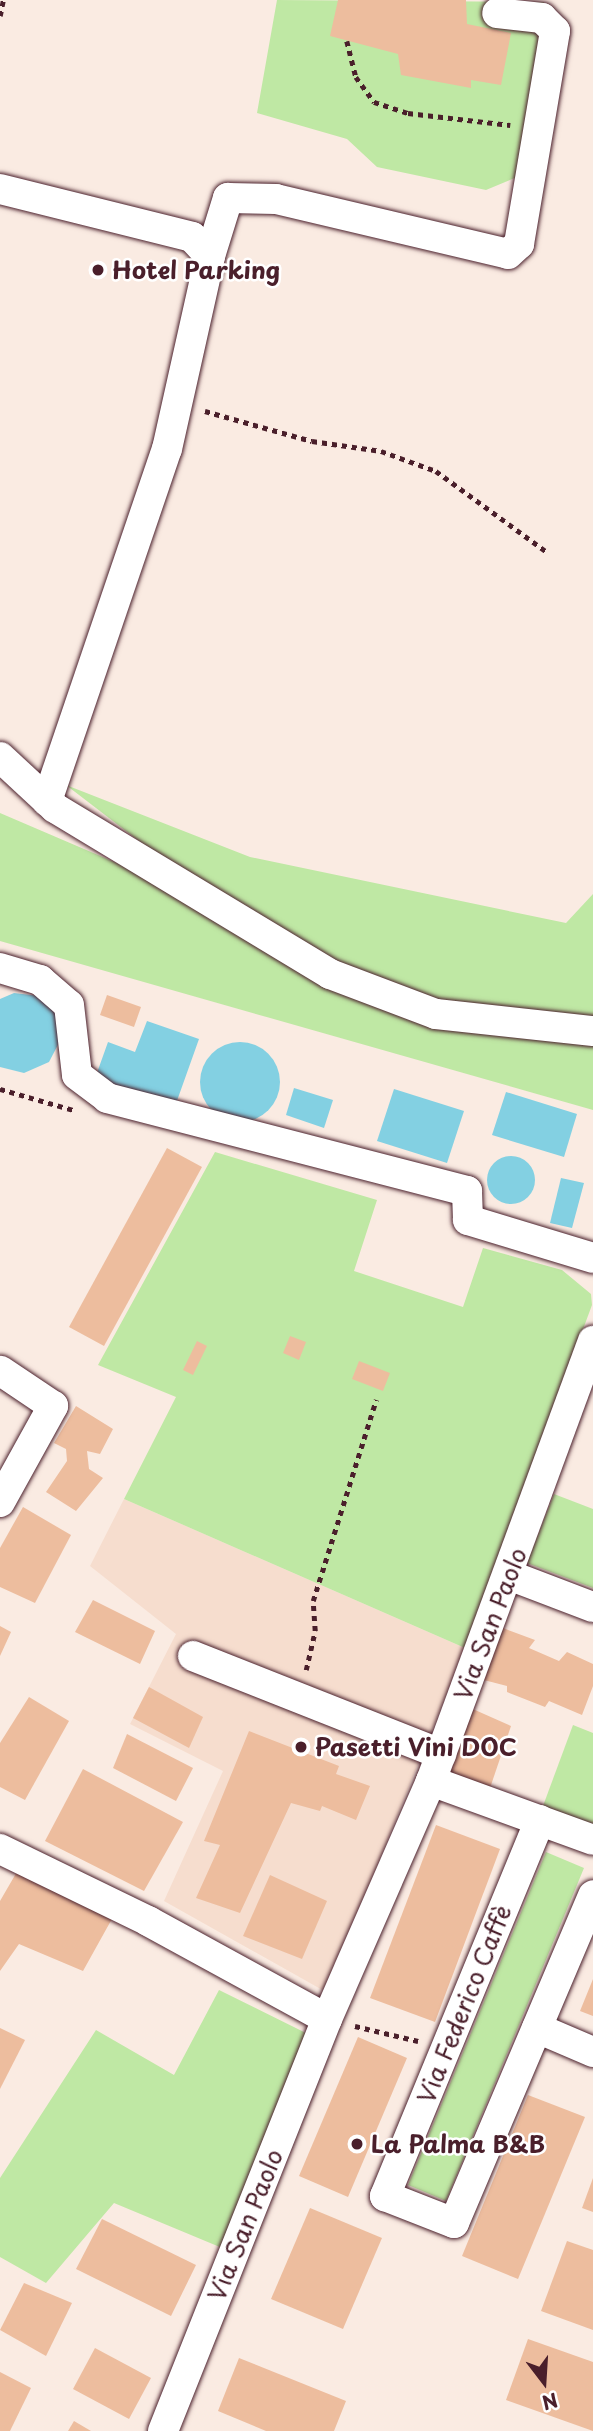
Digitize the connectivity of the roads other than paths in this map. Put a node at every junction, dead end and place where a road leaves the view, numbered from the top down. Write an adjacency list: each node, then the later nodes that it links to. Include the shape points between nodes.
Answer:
1 (497, 13): 3 (street, via 542,18 555,31 519,244 508,254 276,199 228,198)
2 (0, 189): 3 (street, via 192,237)
3 (210, 256): 5 (street, via 167,449)
4 (7, 771): 5 (street)
5 (47, 801): 7 (street, via 330,974 436,1014)
6 (0, 968): 8 (street, via 40,980 69,1005 77,1075 107,1098 467,1191 468,1220)
7 (593, 1031)
8 (593, 1258)
9 (593, 1341): 12 (street, Via San Paolo)
10 (1, 1371): 11 (street, via 53,1406)
11 (0, 1502)
12 (509, 1575): 13 (street); 15 (street, Via San Paolo)
13 (593, 1607)
14 (193, 1656): 15 (street, via 295,1696)
15 (436, 1767): 16 (street); 20 (street, Via San Paolo)
16 (540, 1820): 17 (street); 21 (street, Via Federico Caffè, via 385,2196 454,2223)
17 (593, 1840)
18 (0, 1849): 20 (street, via 148,1921)
19 (593, 1895): 21 (street, Via Federico Caffè)
20 (327, 2019): 23 (street, Via San Paolo)
21 (537, 2028): 22 (street)
22 (593, 2052)
23 (163, 2431)

